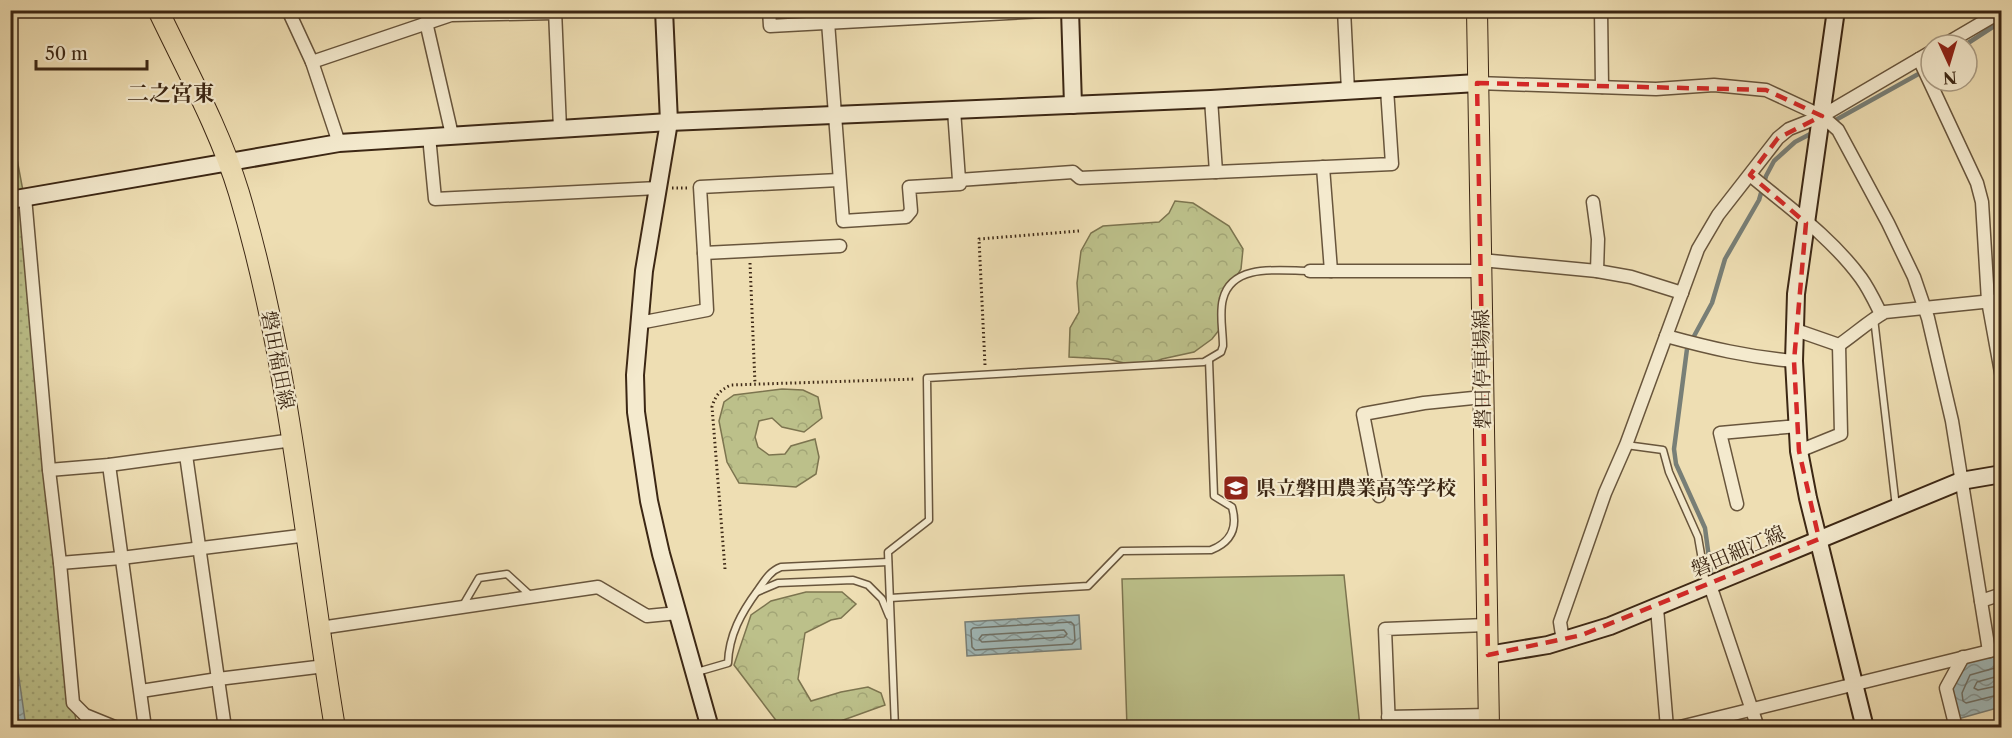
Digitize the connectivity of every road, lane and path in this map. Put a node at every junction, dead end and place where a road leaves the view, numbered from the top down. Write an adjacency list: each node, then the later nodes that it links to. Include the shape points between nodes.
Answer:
1 (158, 10): 34 (main road, 磐田福田線)
2 (288, 10): 18 (street)
3 (664, 10): 29 (street)
4 (769, 10): 15 (street, via 770,26)
5 (1064, 10): 15 (street)
6 (1070, 10): 25 (street)
7 (1344, 10): 22 (street)
8 (1477, 10): 19 (main road, 磐田停車場線)
9 (1601, 10): 20 (street)
10 (1836, 10): 28 (street)
11 (2001, 11): 16 (street)
12 (555, 12): 13 (street); 30 (street)
13 (451, 13): 14 (street)
14 (426, 22): 18 (street); 31 (street)
15 (828, 22): 27 (street)
16 (1964, 33)
17 (1919, 59): 28 (street)
18 (312, 62): 33 (street)
19 (1477, 83): 20 (street); 21 (street); 48 (main road, 磐田停車場線)
20 (1602, 87): 28 (street, via 1714,85 1766,90)
21 (1387, 89): 22 (street); 35 (street, via 1392,164)
22 (1348, 91): 24 (street)
23 (1935, 93): 54 (street, via 1982,202)
24 (1211, 99): 25 (street); 36 (street)
25 (1073, 105): 26 (street)
26 (954, 110): 27 (street); 39 (street)
27 (834, 114): 29 (street); 38 (street)
28 (1822, 116): 37 (street, via 1789,129 1778,138); 43 (street); 55 (street, via 1838,130 1888,223)
29 (669, 122): 30 (street); 40 (street)
30 (560, 129): 31 (street)
31 (452, 135): 32 (street)
32 (429, 136): 33 (street); 40 (street, via 435,199)
33 (339, 143): 34 (street)
34 (228, 163): 41 (street); 69 (main road, 磐田福田線, via 264,285)
35 (1323, 167): 36 (street); 51 (street)
36 (1216, 172): 39 (street, via 1080,178 1073,172)
37 (1750, 175): 43 (street); 52 (street, via 1718,215 1698,249)
38 (839, 180): 39 (street, via 843,221 906,217 911,211 909,188 960,184); 46 (street, via 700,187)
39 (959, 180)
40 (658, 188): 57 (street)
41 (18, 199): 74 (street)
42 (1593, 202): 49 (street)
43 (1806, 223): 56 (street, via 1847,260 1862,280); 58 (street)
44 (1079, 231): 63 (path, via 979,240)
45 (840, 246): 46 (street)
46 (704, 253): 57 (street, via 706,310)
47 (750, 260): 66 (path)
48 (1481, 266): 49 (street); 51 (street); 67 (main road, 磐田停車場線)
49 (1597, 271): 52 (street)
50 (1310, 272): 51 (street); 61 (lane, via 1257,271 1232,283 1222,301 1223,346)
51 (1331, 272)
52 (1682, 293): 59 (street)
53 (2001, 300): 54 (street)
54 (1988, 301): 55 (street); 65 (street)
55 (1924, 308): 56 (street); 76 (street, via 1952,421)
56 (1878, 316): 60 (street); 79 (lane)
57 (639, 323): 95 (street, via 636,412 661,554)
58 (1793, 329): 60 (street); 62 (street)
59 (1666, 336): 62 (street, via 1718,351); 70 (street)
60 (1839, 345): 71 (street, via 1841,434)
61 (1209, 360): 63 (lane); 91 (lane, via 1214,496 1232,507 1235,524 1222,546 1211,550 1122,551 1088,586)
62 (1794, 361): 68 (street)
63 (985, 375): 64 (lane)
64 (927, 378): 66 (path); 84 (lane, via 929,520 888,552)
65 (2001, 378)
66 (755, 384): 86 (path, via 723,389 712,407)
67 (1483, 397): 77 (street, via 1363,414); 97 (main road, 磐田停車場線)
68 (1798, 426): 71 (street); 78 (street, via 1720,433)
69 (293, 440): 72 (street); 80 (main road, 磐田福田線)
70 (1626, 445): 87 (lane, via 1663,450 1698,537); 99 (street, via 1560,622)
71 (1799, 451): 81 (street)
72 (186, 455): 73 (street); 82 (street)
73 (109, 465): 74 (street); 83 (street)
74 (49, 470): 85 (street)
75 (2001, 474): 76 (street, 磐田細江線)
76 (1961, 481): 79 (street, 磐田細江線); 92 (street)
77 (1379, 496)
78 (1737, 504)
79 (1896, 508): 81 (street, 磐田細江線)
80 (308, 535): 82 (street); 98 (main road, 磐田福田線)
81 (1819, 539): 87 (street, 磐田細江線); 106 (street)
82 (199, 548): 83 (street); 105 (street)
83 (121, 558): 85 (street); 107 (street)
84 (888, 562): 88 (lane, via 781,567 773,570); 91 (lane)
85 (60, 563): 111 (street, via 73,703 85,715)
86 (725, 569)
87 (1708, 586): 94 (street, 磐田細江線); 108 (street)
88 (757, 592): 96 (lane, via 778,583 853,580 868,585 882,599); 104 (lane, via 736,626 728,663)
89 (2001, 594): 92 (street)
90 (533, 597): 93 (street); 93 (lane, via 507,573 479,578); 95 (street, via 598,587 647,616)
91 (890, 598): 96 (lane)
92 (1981, 601): 100 (street)
93 (462, 607): 98 (street)
94 (1657, 608): 99 (street, 磐田細江線); 117 (street)
95 (678, 613): 104 (street)
96 (891, 619): 116 (lane)
97 (1486, 625): 101 (main road, 磐田停車場線); 110 (street, via 1385,629)
98 (320, 628): 103 (main road, 磐田福田線)
99 (1563, 641): 101 (street, 磐田細江線)
100 (1995, 650): 102 (street)
101 (1488, 655): 109 (main road, 磐田停車場線)
102 (1964, 657): 106 (street); 121 (street, via 1946,688)
103 (325, 666): 105 (street); 114 (main road, 磐田福田線)
104 (695, 672): 115 (street)
105 (218, 679): 107 (street); 113 (street)
106 (1854, 683): 108 (street); 120 (street)
107 (141, 691): 112 (street)
108 (1752, 709): 118 (street); 119 (street)
109 (1489, 721): 110 (street)
110 (1389, 722)
111 (117, 728)
112 (145, 728)
113 (225, 728)
114 (335, 728)
115 (710, 728)
116 (895, 728)
117 (1667, 728)
118 (1676, 728)
119 (1758, 728)
120 (1865, 728)
121 (1956, 728)

